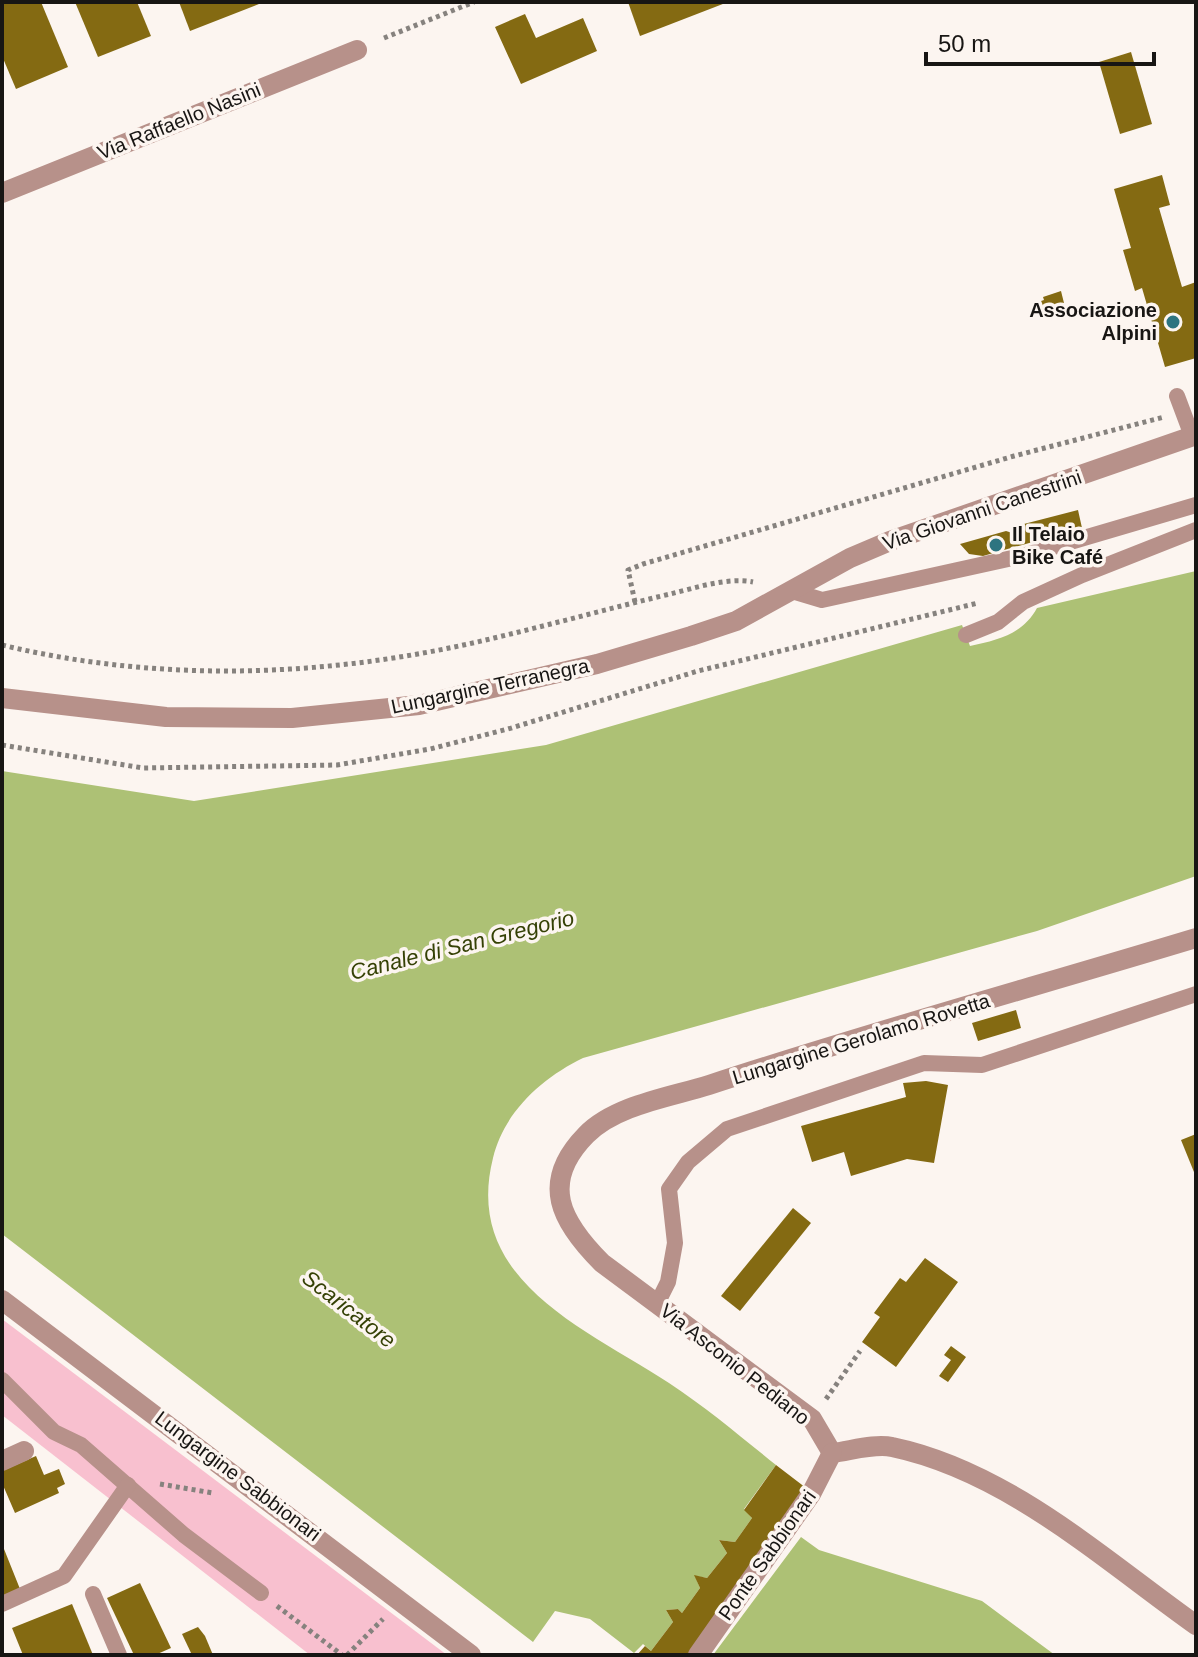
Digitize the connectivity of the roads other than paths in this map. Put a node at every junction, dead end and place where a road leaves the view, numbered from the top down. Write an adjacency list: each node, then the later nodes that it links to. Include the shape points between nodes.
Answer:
1 (357, 50): 2 (street, Via Raffaello Nasini)
2 (2, 193)
3 (1177, 396): 4 (lane)
4 (1194, 436): 7 (street, Via Giovanni Canestrini, via 890,541)
5 (1196, 505): 7 (lane, via 1026,555 822,600)
6 (1196, 530): 8 (lane, via 1082,575)
7 (784, 595): 9 (street, Lungargine Terranegra, via 736,621 691,636 597,664 419,705 292,718 166,717)
8 (966, 635)
9 (2, 698)
10 (1196, 938): 12 (street, Lungargine Gerolamo Rovetta, via 621,1113 587,1133 568,1157)
11 (1196, 994): 14 (lane, via 982,1065 924,1063 727,1129 688,1162 669,1189 675,1243 668,1282)
12 (559, 1183): 14 (street, Via Asconio Pediano, via 562,1213 577,1238)
13 (2, 1300): 25 (street, Lungargine Sabbionari)
14 (657, 1304): 17 (street, Via Asconio Pediano, via 812,1419)
15 (2, 1380): 19 (lane, via 54,1432 81,1445)
16 (24, 1451): 18 (street)
17 (832, 1453): 23 (street, via 889,1446 941,1462 1003,1491); 26 (street, Ponte Sabbionari, via 811,1494)
18 (2, 1461)
19 (128, 1485): 20 (lane); 22 (lane, via 64,1576)
20 (261, 1593)
21 (93, 1594): 24 (lane)
22 (2, 1604)
23 (1196, 1625)
24 (119, 1655)
25 (471, 1655)
26 (698, 1655)

